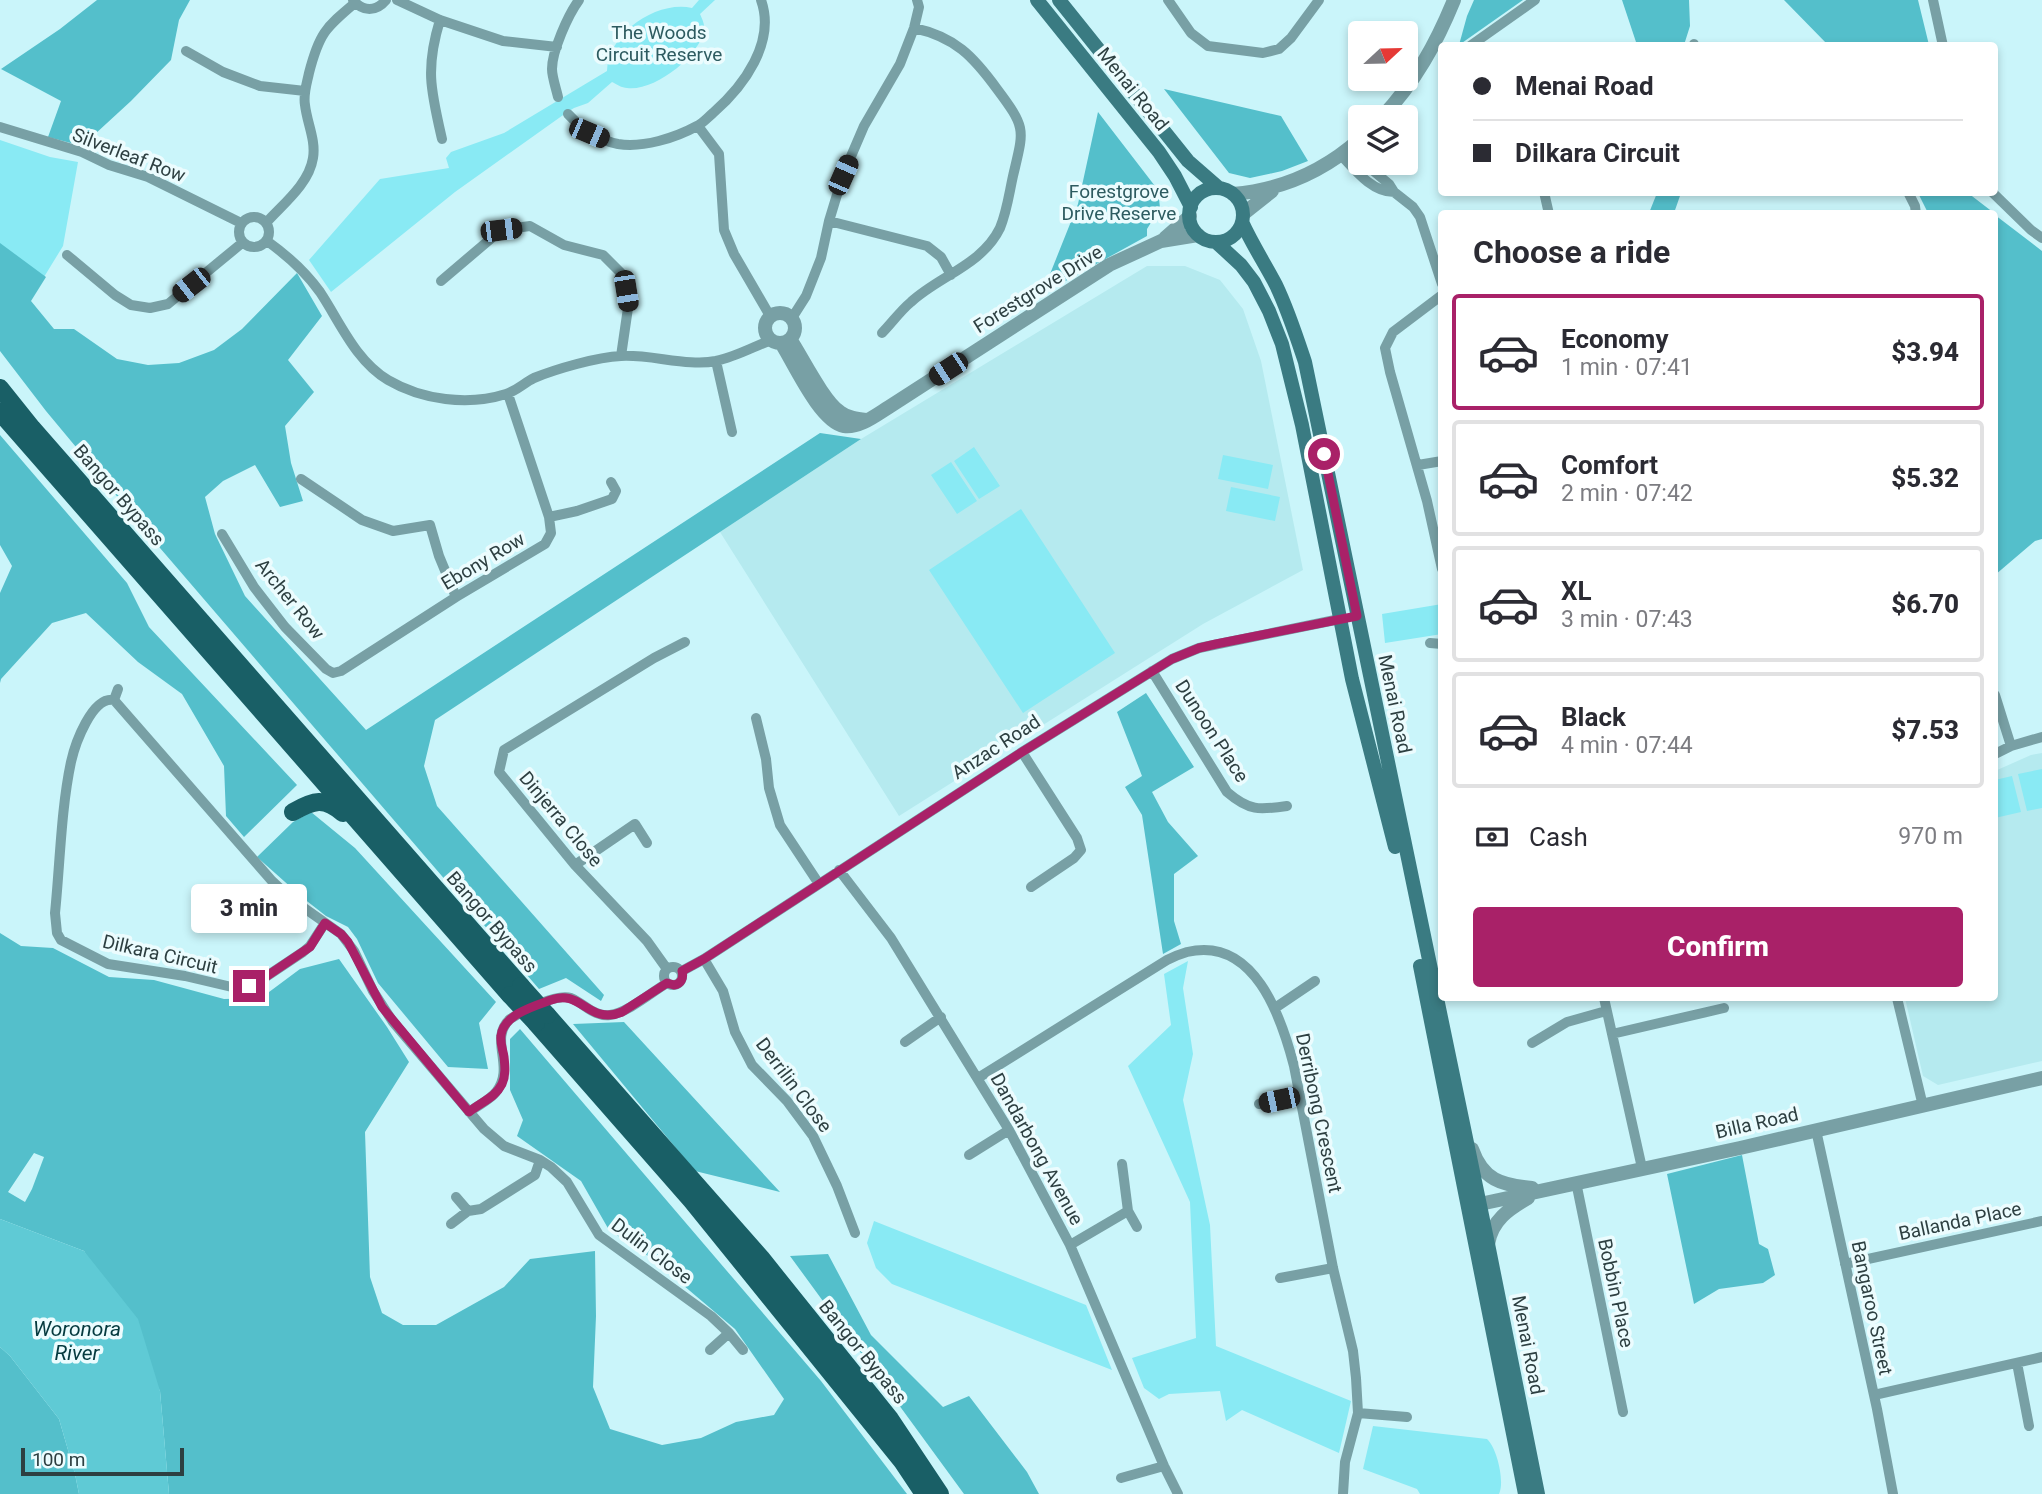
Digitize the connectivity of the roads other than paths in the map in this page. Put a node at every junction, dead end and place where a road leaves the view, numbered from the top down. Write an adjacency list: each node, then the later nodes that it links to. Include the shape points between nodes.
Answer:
1 (386, 0): 13 (street, via 371,10)
2 (397, 0): 14 (street)
3 (579, 0): 19 (street)
4 (761, 0): 26 (street, via 765,30 755,62 729,100)
5 (917, 0): 15 (street)
6 (1037, 0): 37 (main road, Menai Road, via 1158,152 1175,176)
7 (1059, 0): 32 (main road, Menai Road, via 1188,161)
8 (1168, 0): 9 (street, via 1191,33 1208,46 1263,53 1279,49 1291,38)
9 (1319, 0)
10 (1454, 0): 16 (street)
11 (1535, 0): 17 (street)
12 (1933, 0): 18 (street)
13 (354, 2): 22 (street, via 320,37)
14 (440, 20): 19 (street, via 503,41); 28 (street, via 430,66)
15 (914, 28): 39 (street, via 900,64 864,126); 50 (street, via 941,36 969,54 1018,117 1022,138 999,230 978,257)
16 (1440, 42)
17 (1476, 42)
18 (1942, 42)
19 (557, 47): 23 (street, via 552,69)
20 (1437, 50): 24 (street)
21 (186, 51): 22 (street, via 260,86)
22 (305, 91): 41 (street, via 313,159 301,185)
23 (558, 97)
24 (1392, 105)
25 (568, 114): 26 (street, via 589,133 618,144 663,139)
26 (698, 126): 53 (street, via 719,154 724,230)
27 (0, 127): 40 (street, Silverleaf Row, via 148,177)
28 (442, 139)
29 (1348, 153): 33 (street)
30 (1364, 175): 34 (street, via 1383,192)
31 (1378, 175): 34 (street)
32 (1219, 188): 35 (main road); 37 (main road, via 1197,196)
33 (1275, 188): 35 (street); 38 (street)
34 (1394, 192): 49 (street, via 1420,217)
35 (1233, 194): 38 (main road, via 1241,204)
36 (1996, 196): 43 (street)
37 (1190, 211): 42 (main road); 45 (street)
38 (1243, 218): 46 (main road, via 1233,236); 71 (main road, Menai Road, via 1249,239 1291,317 1304,362)
39 (829, 221): 50 (street, via 927,246 941,257); 54 (street, via 821,258)
40 (241, 223): 41 (street, via 255,217); 47 (street)
41 (266, 223): 44 (street)
42 (1198, 235): 45 (street); 46 (main road)
43 (2042, 238)
44 (267, 241): 47 (street, via 253,248); 60 (street, via 300,268 359,354 388,380 431,397 455,400)
45 (1161, 242): 56 (street, Forestgrove Drive, via 1109,265 868,420 838,411)
46 (1216, 242): 72 (main road, Menai Road, via 1254,282 1282,344)
47 (242, 243): 48 (street, via 168,304 150,308 131,305)
48 (67, 256)
49 (1438, 272)
50 (951, 275): 55 (street, via 912,300)
51 (441, 281): 57 (street, via 501,230 530,226 564,245 603,255 623,275 628,307)
52 (1438, 298): 64 (street, via 1393,332 1385,348)
53 (770, 316): 54 (street, via 782,312); 56 (street, via 765,330)
54 (792, 318): 56 (street, via 793,336)
55 (882, 333)
56 (780, 341): 58 (street)
57 (621, 356): 58 (street); 60 (street, via 552,370)
58 (716, 361): 62 (street)
59 (0, 388): 98 (main road, Bangor Bypass)
60 (508, 394): 67 (street)
61 (0, 412): 84 (main road, Bangor Bypass)
62 (732, 432)
63 (1438, 462): 64 (street)
64 (1418, 465): 69 (street)
65 (301, 480): 70 (street, via 372,524 393,531 430,525)
66 (611, 482): 67 (street, via 616,491 612,499)
67 (549, 517): 70 (street, Ebony Row, via 551,533 545,544)
68 (222, 534): 76 (street, Archer Row, via 254,587 285,626 326,670)
69 (1438, 551)
70 (456, 597): 76 (street, Ebony Row)
71 (1357, 616): 72 (main road, Anzac Road); 115 (main road, Menai Road)
72 (1339, 619): 77 (street, Anzac Road, via 1199,648); 121 (main road, Menai Road, via 1396,849)
73 (685, 642): 88 (street, Dinjerra Close, via 504,750 499,772)
74 (1430, 643): 75 (street)
75 (1438, 644)
76 (341, 671)
77 (1152, 671): 82 (street, Anzac Road); 85 (street, Dunoon Place, via 1227,792 1242,805 1262,809)
78 (1998, 705): 81 (street)
79 (756, 718): 90 (street, via 780,824)
80 (2042, 737): 81 (street)
81 (2011, 747): 83 (street)
82 (1022, 752): 89 (street, Anzac Road); 91 (street, via 1081,850)
83 (1998, 753)
84 (303, 760): 86 (main road, Bangor Bypass); 86 (main road, via 310,785 293,812 317,801 332,804)
85 (1287, 806)
86 (376, 840): 98 (main road, Bangor Bypass)
87 (647, 843): 88 (street, via 635,824)
88 (575, 865): 94 (street, Dinjerra Close, via 647,941)
89 (839, 870): 90 (street, Anzac Road); 104 (street, Dandarbong Avenue, via 891,938)
90 (819, 884): 93 (street, Anzac Road)
91 (1031, 887)
92 (325, 923): 92 (street, Dilkara Circuit, via 310,947 264,978 236,988 108,964 61,940 55,913 67,788 72,760 96,707 116,694 272,881); 114 (street, Dilkara Circuit, via 348,942 382,1007)
93 (704, 959): 95 (street, Anzac Road); 132 (street, Derrilin Close, via 723,991 735,1032 752,1065 813,1136)
94 (667, 969): 95 (street, via 674,966); 97 (street)
95 (682, 971): 97 (street, via 680,983)
96 (1315, 981): 101 (street)
97 (667, 983): 114 (street, via 616,1014 597,1014 565,997 510,1019 500,1037 502,1083 495,1094)
98 (516, 991): 105 (main road, Bangor Bypass, bridge)
99 (1604, 1001): 103 (street)
100 (1898, 1001): 113 (street)
101 (1275, 1008): 109 (street, Derribong Crescent, via 1245,967 1214,951 1185,953); 111 (street, Derribong Crescent, via 1286,1034)
102 (1724, 1008): 106 (street)
103 (1606, 1011): 106 (street); 108 (street, via 1567,1022)
104 (941, 1017): 107 (street); 109 (street, Dandarbong Avenue)
105 (541, 1019): 151 (main road, Bangor Bypass, via 902,1461); 152 (main road, Bangor Bypass, via 761,1258 890,1419)
106 (1612, 1034): 122 (street)
107 (905, 1042)
108 (1532, 1043)
109 (978, 1078): 116 (street, Dandarbong Avenue)
110 (2042, 1078): 113 (street, Billa Road)
111 (1299, 1095): 112 (street); 137 (street, Derribong Crescent)
112 (1259, 1104)
113 (1923, 1106): 117 (street, Billa Road)
114 (469, 1112): 119 (street, Dulin Close, via 504,1146)
115 (1462, 1118): 124 (street, via 1478,1164 1492,1178 1515,1186); 126 (main road, Menai Road)
116 (1009, 1130): 118 (street); 134 (street, Dandarbong Avenue)
117 (1816, 1130): 122 (street, Billa Road); 136 (street, Bangaroo Street)
118 (969, 1155)
119 (540, 1160): 127 (street, via 535,1174 481,1209); 139 (street, Dulin Close, via 567,1182 599,1235)
120 (1122, 1164): 128 (street)
121 (1460, 1164): 126 (main road, Menai Road, via 1468,1192); 135 (main road, Menai Road)
122 (1642, 1168): 123 (street, Billa Road)
123 (1576, 1182): 124 (street, Billa Road); 145 (street, Bobbin Place)
124 (1559, 1186): 126 (street, Billa Road); 133 (street, via 1507,1211 1493,1227)
125 (456, 1197): 127 (street)
126 (1480, 1204): 133 (main road, Menai Road); 135 (main road, Menai Road, via 1475,1220)
127 (468, 1211): 130 (street)
128 (1128, 1211): 131 (street); 134 (street)
129 (2042, 1221): 136 (street, Ballanda Place)
130 (451, 1224)
131 (1137, 1227)
132 (855, 1233)
133 (1489, 1244): 156 (main road, Menai Road)
134 (1070, 1245): 149 (street, Dandarbong Avenue)
135 (1477, 1259): 155 (main road, Menai Road)
136 (1845, 1264): 144 (street, Bangaroo Street)
137 (1333, 1268): 138 (street); 146 (street, Derribong Crescent, via 1353,1351)
138 (1280, 1278)
139 (729, 1333): 140 (street); 141 (street, Dulin Close)
140 (710, 1350)
141 (743, 1350)
142 (2042, 1357): 143 (street)
143 (2017, 1363): 144 (street); 148 (street)
144 (1874, 1395): 157 (street, Bangaroo Street)
145 (1623, 1412)
146 (1357, 1413): 147 (street); 154 (street, Derribong Crescent)
147 (1407, 1417)
148 (2029, 1426)
149 (1164, 1466): 150 (street); 153 (street, Dandarbong Avenue)
150 (1121, 1478)
151 (923, 1494)
152 (940, 1494)
153 (1178, 1494)
154 (1343, 1494)
155 (1525, 1494)
156 (1538, 1494)
157 (1893, 1494)

